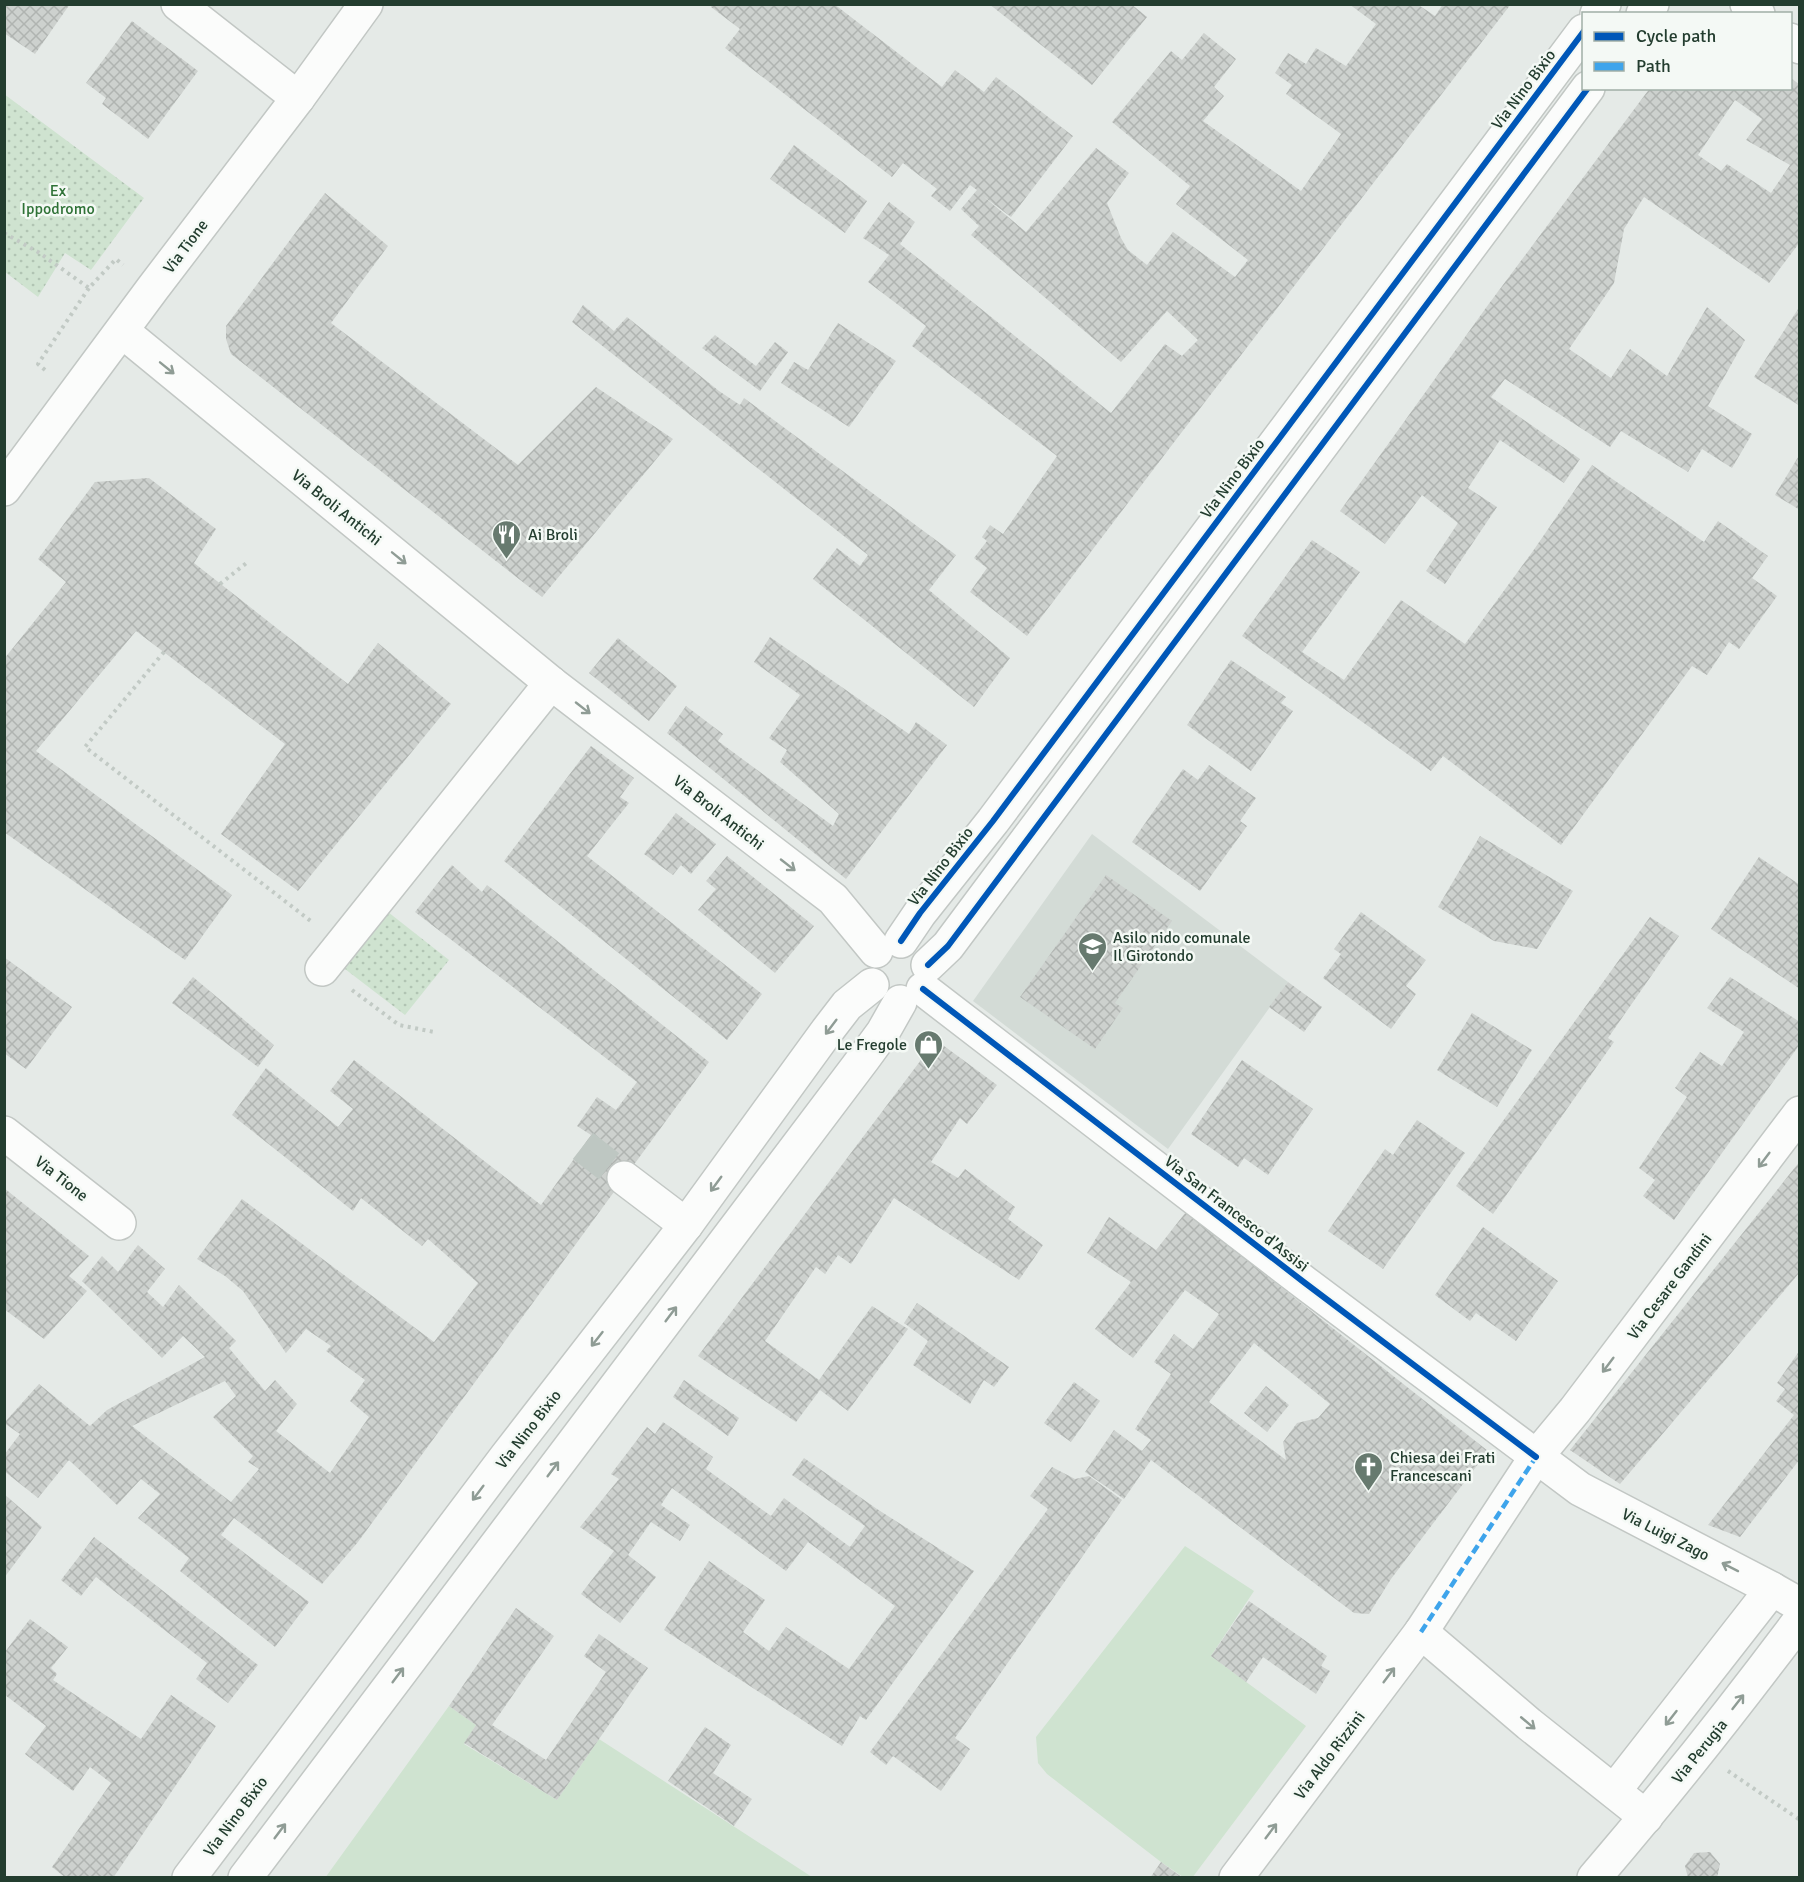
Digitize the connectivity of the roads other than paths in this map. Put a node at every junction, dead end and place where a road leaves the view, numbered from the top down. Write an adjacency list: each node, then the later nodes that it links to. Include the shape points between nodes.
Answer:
1 (178, 4): 5 (street)
2 (366, 4): 5 (street, Via Tione)
3 (1582, 35): 9 (street, Via Nino Bixio, via 1000,812)
4 (1586, 90): 12 (street)
5 (298, 98): 6 (street, Via Tione)
6 (122, 331): 7 (street, Via Tione); 8 (street, Via Broli Antichi, one-way to 8)
7 (4, 489)
8 (551, 683): 9 (street, Via Broli Antichi, one-way to 9); 10 (street)
9 (889, 946): 11 (street, via 868,967); 12 (street, via 919,948)
10 (331, 957)
11 (872, 985): 12 (street, via 884,997); 17 (street, Via Nino Bixio, one-way to 17, via 847,1005)
12 (917, 985): 18 (street, Via San Francesco d'Assisi); 25 (street, one-way to 12)
13 (1800, 1113): 18 (street, Via Cesare Gandini, one-way to 18)
14 (4, 1133): 16 (street, Via Tione)
15 (624, 1178): 17 (street)
16 (119, 1223)
17 (686, 1225): 24 (street, Via Nino Bixio, one-way to 24, via 498,1466)
18 (1536, 1456): 19 (street, Via Luigi Zago, one-way to 18, via 1580,1489); 21 (street, Via Aldo Rizzini)
19 (1786, 1597): 22 (street, one-way to 22)
20 (1800, 1620): 23 (street, Via Perugia, one-way to 20)
21 (1421, 1632): 22 (street, one-way to 22); 26 (street, Via Aldo Rizzini, one-way to 21)
22 (1614, 1791): 23 (street)
23 (1646, 1817): 27 (street, Via Perugia)
24 (189, 1878)
25 (245, 1878)
26 (1236, 1878)
27 (1594, 1878)

